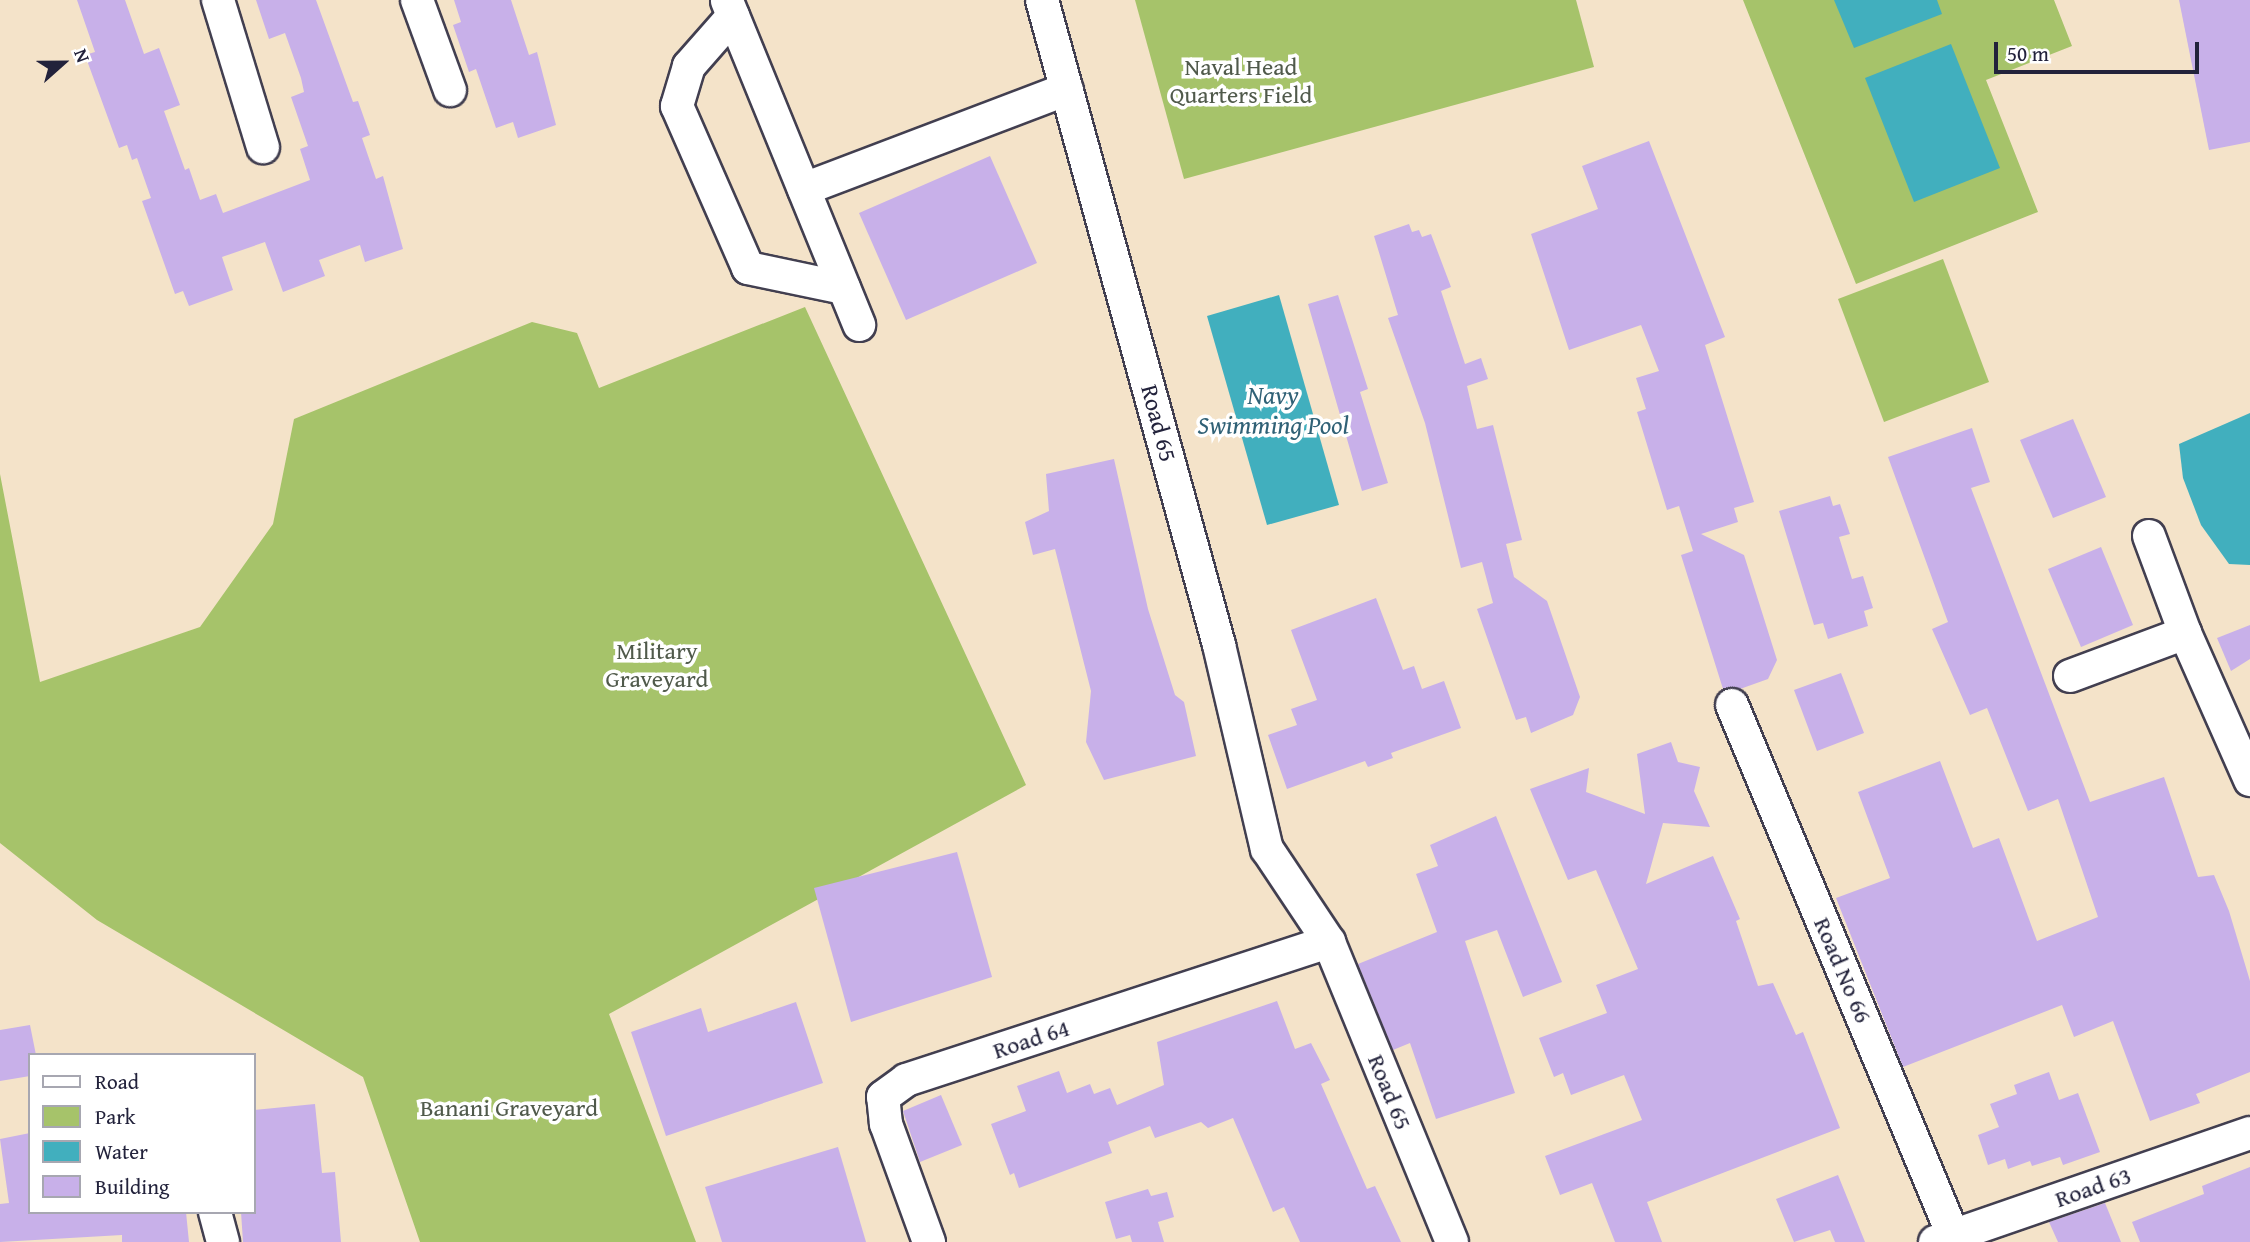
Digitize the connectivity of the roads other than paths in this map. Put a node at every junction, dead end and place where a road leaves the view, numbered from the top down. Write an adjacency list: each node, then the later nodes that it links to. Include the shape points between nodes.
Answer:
1 (218, 0): 7 (street)
2 (417, 0): 6 (street)
3 (1042, 0): 5 (street, Road 65)
4 (730, 8): 8 (street); 9 (street, via 689,66 677,106 748,268)
5 (1067, 89): 8 (street); 16 (street, Road 65, via 1219,645 1267,849)
6 (450, 90)
7 (263, 147)
8 (804, 190): 9 (street)
9 (844, 288): 10 (street)
10 (859, 325)
11 (2150, 536): 12 (street)
12 (2185, 633): 13 (street); 15 (street)
13 (2070, 676)
14 (1732, 705): 19 (street, Road No 66)
15 (2250, 779)
16 (1329, 942): 21 (street, Road 64, via 906,1080 883,1097 886,1124); 22 (street, Road 65)
17 (2250, 1133): 19 (street, Road 63)
18 (216, 1214): 20 (street)
19 (1944, 1238)
20 (223, 1242)
21 (929, 1242)
22 (1452, 1242)

